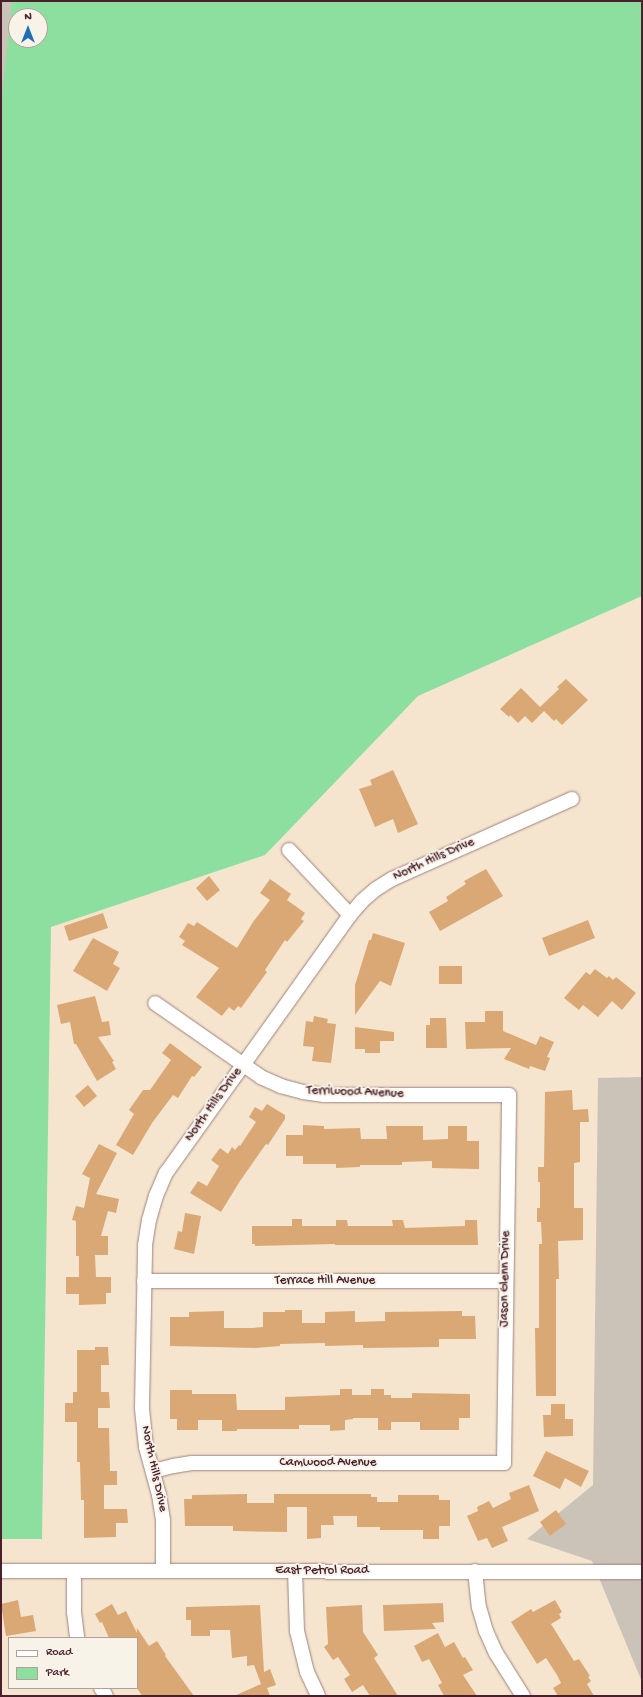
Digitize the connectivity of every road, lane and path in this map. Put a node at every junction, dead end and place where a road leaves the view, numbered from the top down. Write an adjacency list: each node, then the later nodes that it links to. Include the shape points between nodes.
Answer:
1 (572, 799): 3 (street, North Hills Drive, via 392,879 376,889)
2 (289, 850): 3 (street)
3 (350, 915): 5 (street, North Hills Drive)
4 (155, 1003): 5 (street, Terriwood Avenue)
5 (242, 1066): 6 (street, Terriwood Avenue, via 281,1086 324,1095); 7 (street, North Hills Drive, via 178,1156 161,1185 149,1220)
6 (509, 1095): 8 (street, Jason Glenn Drive)
7 (144, 1281): 8 (street, Terrace Hill Avenue); 10 (street, North Hills Drive, via 142,1422)
8 (506, 1281): 9 (street, Jason Glenn Drive)
9 (504, 1463): 10 (street, Camwood Avenue, via 192,1463)
10 (153, 1471): 13 (street, North Hills Drive, via 163,1520)
11 (1, 1571): 12 (street, East Petrol Road)
12 (74, 1571): 13 (street, East Petrol Road); 17 (street)
13 (163, 1571): 14 (street, East Petrol Road)
14 (295, 1571): 15 (street, East Petrol Road); 18 (street, via 297,1631 307,1672)
15 (475, 1571): 16 (street, East Petrol Road); 19 (street, via 479,1607 486,1631 496,1653)
16 (642, 1572)
17 (77, 1637)
18 (318, 1696)
19 (523, 1696)

